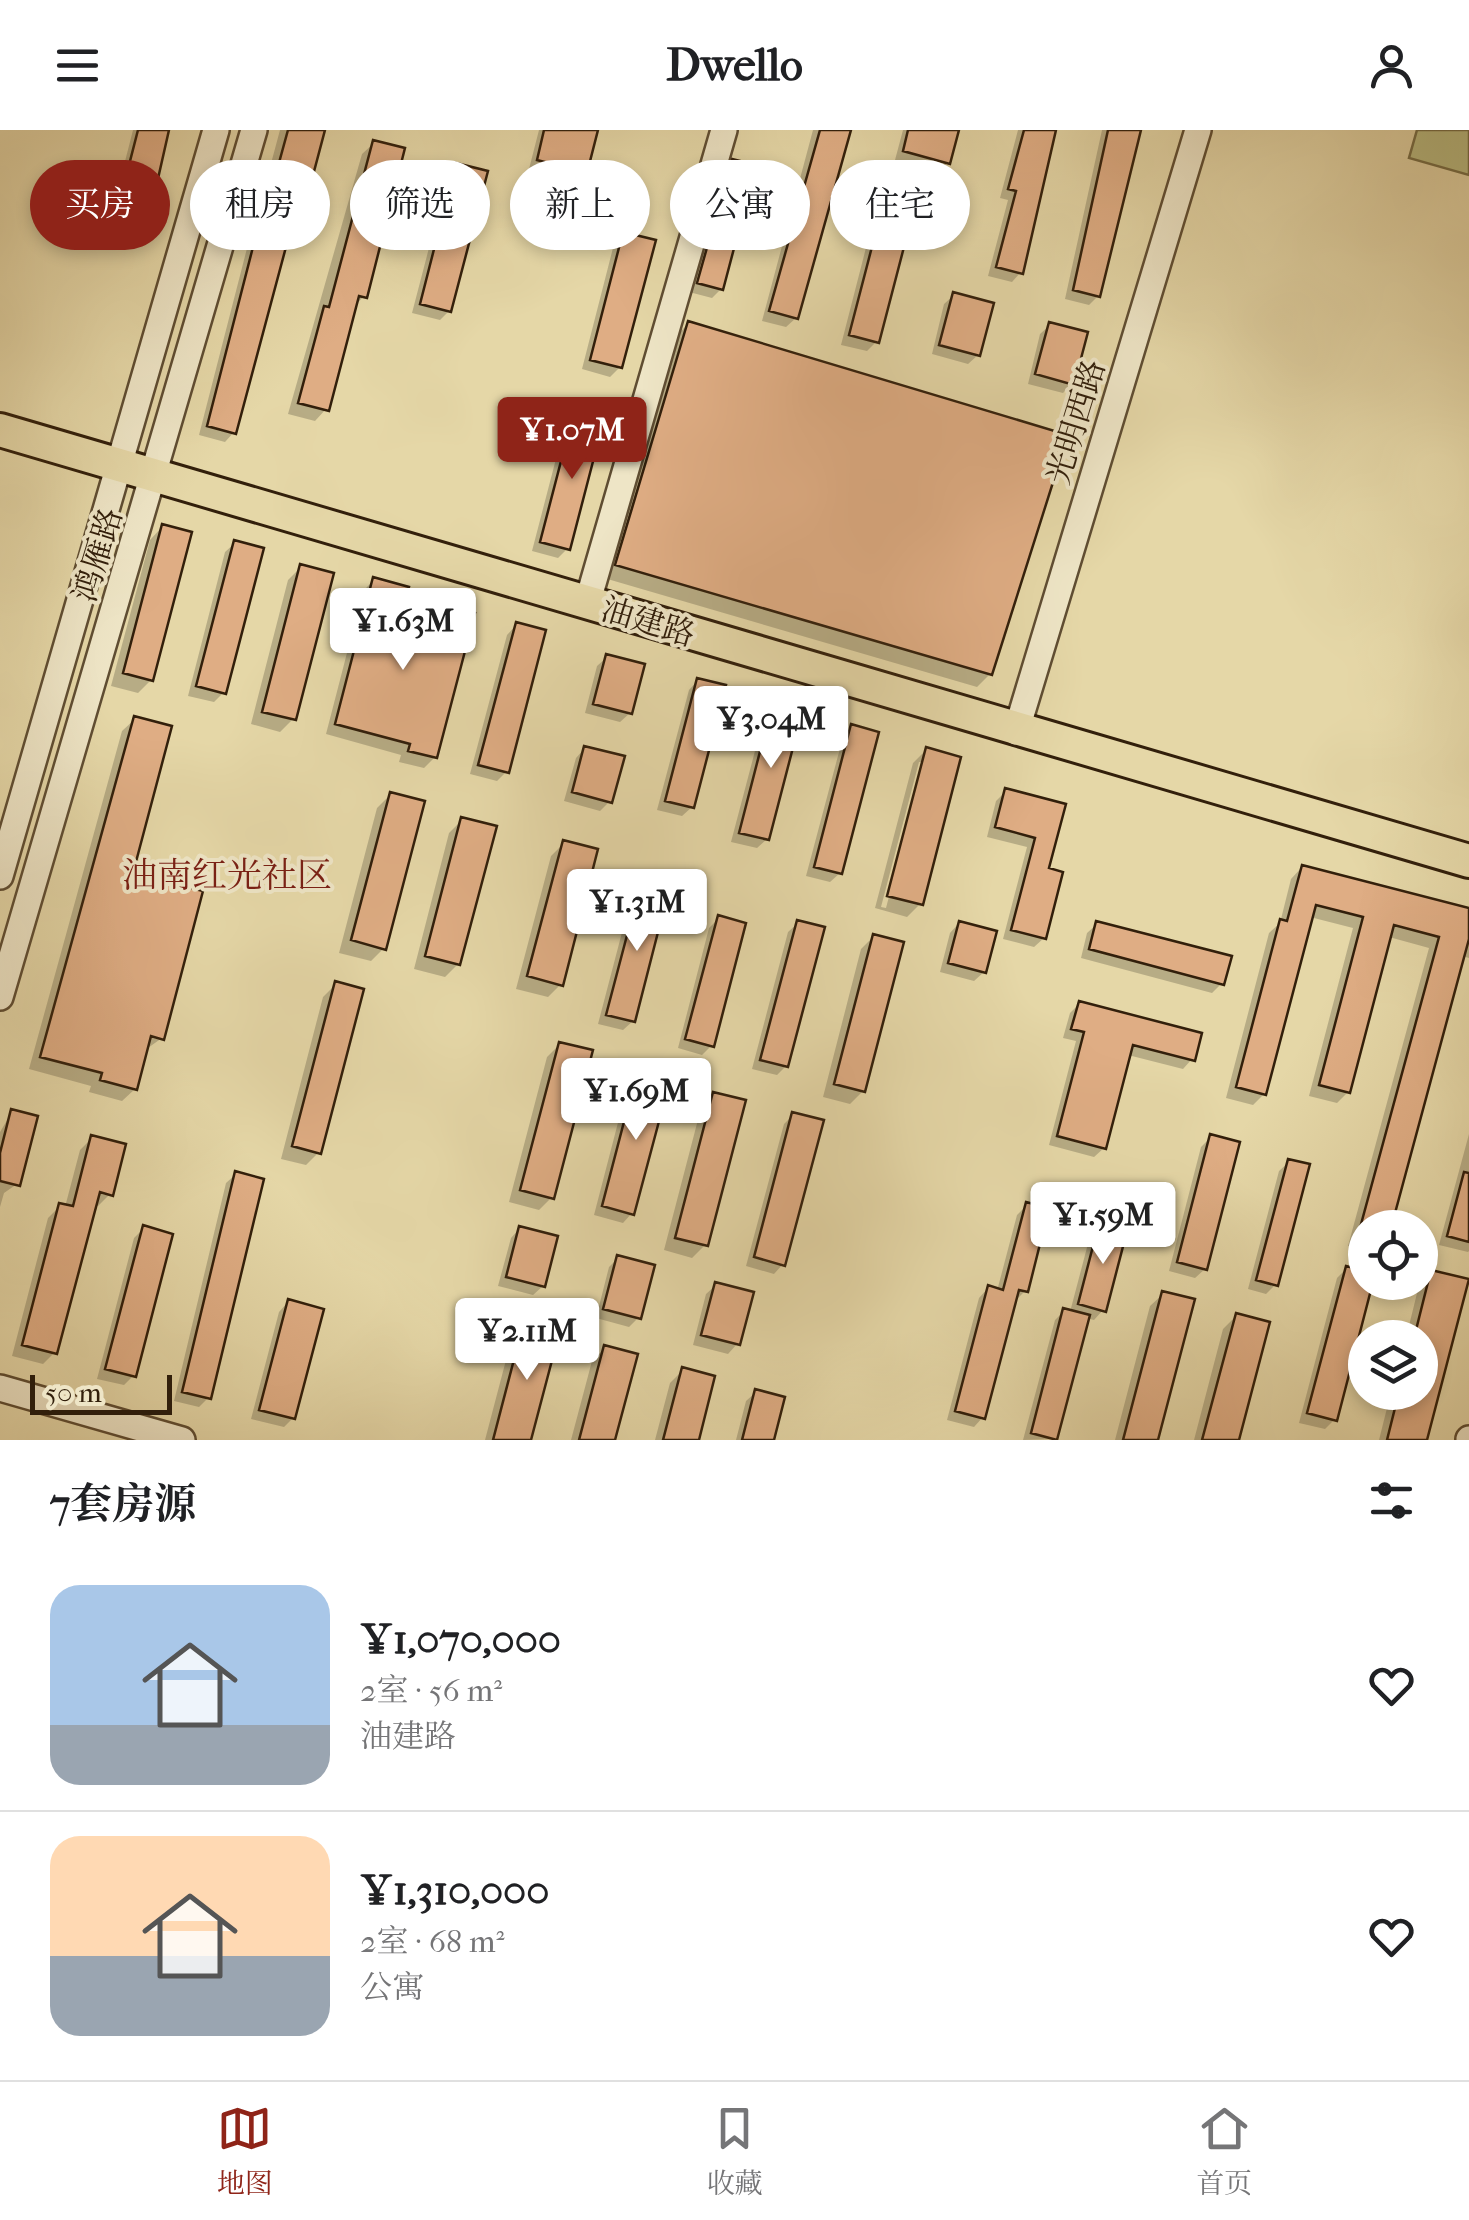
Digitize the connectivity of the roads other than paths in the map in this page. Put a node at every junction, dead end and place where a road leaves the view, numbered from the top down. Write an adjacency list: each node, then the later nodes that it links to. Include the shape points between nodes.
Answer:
1 (216, 130): 6 (street, 鸿雁路)
2 (254, 130): 7 (street, 鸿雁路)
3 (724, 130): 8 (street)
4 (1198, 130): 9 (street, 光明西路)
5 (0, 430): 6 (main road, 油建路)
6 (120, 463): 7 (main road, 油建路); 11 (street, 鸿雁路)
7 (156, 474): 8 (main road, 油建路); 12 (street, 鸿雁路)
8 (587, 604): 9 (main road, 油建路)
9 (1016, 732): 10 (main road, 油建路)
10 (1469, 861)
11 (0, 876)
12 (0, 997)
13 (0, 1388): 14 (street)
14 (182, 1440)

